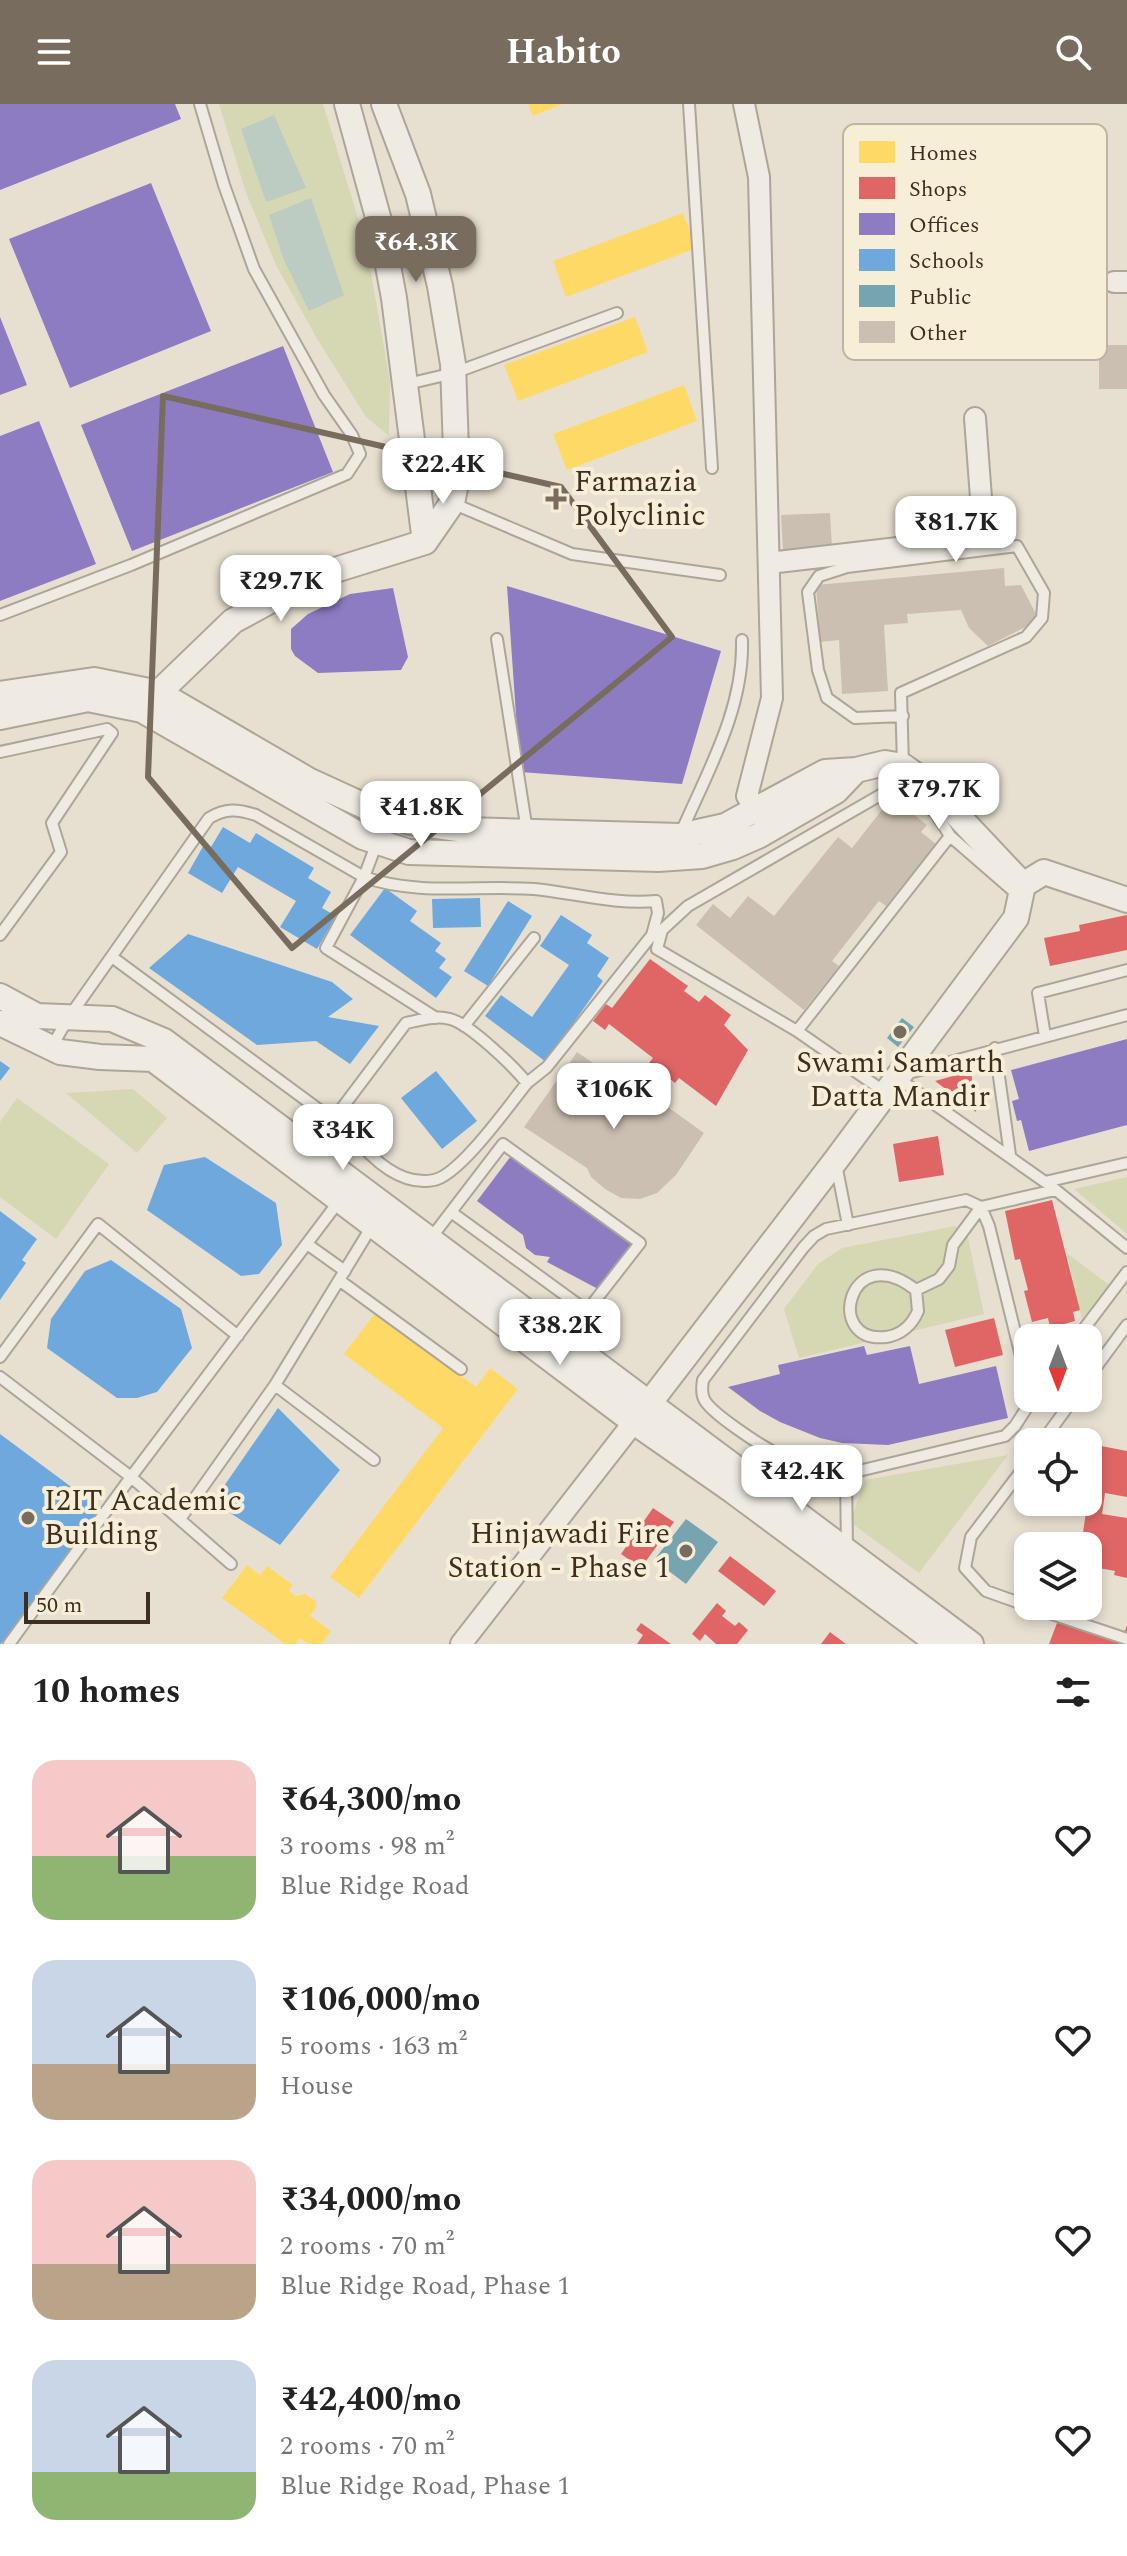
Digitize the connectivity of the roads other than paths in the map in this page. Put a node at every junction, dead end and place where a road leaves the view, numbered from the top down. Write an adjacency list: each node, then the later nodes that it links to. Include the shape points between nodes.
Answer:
1 (200, 104): 15 (lane, via 254,269 360,454 347,474)
2 (347, 104): 8 (street, via 381,228)
3 (384, 104): 7 (street, via 418,194)
4 (689, 104): 10 (lane)
5 (744, 104): 13 (street, via 759,177)
6 (617, 313): 7 (lane)
7 (454, 373): 8 (lane); 11 (street, via 457,464)
8 (407, 384): 12 (street)
9 (975, 418): 13 (street, via 984,538)
10 (712, 468)
11 (452, 503): 12 (street); 14 (lane, via 572,554)
12 (425, 542): 19 (street, via 316,576 233,621)
13 (769, 563): 25 (street, via 772,698 747,796)
14 (720, 575)
15 (0, 615)
16 (497, 639): 26 (lane)
17 (742, 640): 27 (lane, via 737,696)
18 (0, 694): 19 (street, via 94,680)
19 (150, 701): 21 (street, via 88,699); 24 (street); 29 (street)
20 (903, 716): 20 (lane, via 901,693 1026,637 1042,618 1044,593 1017,546 847,567 819,576 808,592 827,698 855,718); 23 (lane)
21 (0, 717)
22 (0, 752): 33 (lane, via 107,729 112,733 52,823 61,852)
23 (903, 766): 25 (street, via 885,763 825,772); 31 (street, via 928,784)
24 (387, 815): 26 (street, via 432,826); 29 (lane)
25 (764, 819): 27 (street); 29 (street, via 733,847 682,859 409,852)
26 (527, 831): 27 (street)
27 (680, 836)
28 (950, 836): 31 (lane); 43 (lane); 43 (lane, via 935,812 896,786 688,906 662,930 657,949)
29 (376, 842): 30 (lane)
30 (364, 877): 35 (lane, via 256,815 224,810 209,818); 40 (lane, via 326,948); 47 (lane, via 414,887 513,888 656,901 652,935 547,1067)
31 (1022, 891): 32 (street, via 1044,872); 48 (street, via 1016,918)
32 (1127, 900)
33 (0, 935)
34 (534, 938): 42 (lane)
35 (112, 957): 39 (lane); 49 (lane)
36 (1127, 970): 44 (lane, via 1038,993)
37 (0, 996): 39 (street, via 37,1016)
38 (1127, 1015): 44 (lane)
39 (69, 1017): 45 (lane); 54 (street, via 112,1019 164,1041)
40 (436, 1018): 42 (lane); 49 (lane, via 406,1023)
41 (0, 1023): 45 (street)
42 (464, 1026): 47 (lane)
43 (797, 1031): 48 (lane)
44 (1045, 1036): 46 (lane)
45 (51, 1048): 57 (street, via 153,1059)
46 (995, 1048): 48 (lane); 51 (lane)
47 (527, 1083): 50 (lane, via 463,1160 435,1181 395,1173)
48 (890, 1085): 51 (lane); 52 (street)
49 (333, 1120): 50 (lane)
50 (352, 1134): 54 (lane)
51 (1010, 1155): 55 (lane)
52 (836, 1160): 61 (lane); 78 (street)
53 (1127, 1163): 55 (lane)
54 (329, 1164): 62 (street)
55 (1045, 1182): 56 (lane)
56 (1055, 1190): 58 (lane); 64 (lane)
57 (340, 1200): 60 (street); 63 (lane)
58 (981, 1207): 61 (lane, via 966,1200); 67 (lane, via 953,1245 949,1266 939,1279); 70 (lane)
59 (451, 1212): 59 (lane, via 503,1144 640,1243 587,1311); 62 (lane)
60 (373, 1225): 66 (lane); 78 (street)
61 (848, 1225): 80 (lane, via 826,1229 803,1248 703,1380 702,1389 704,1401 780,1456)
62 (430, 1240): 78 (street)
63 (307, 1244): 66 (lane); 71 (lane)
64 (1127, 1248)
65 (1127, 1272): 68 (lane)
66 (342, 1276): 74 (lane); 76 (lane)
67 (916, 1290): 67 (lane, via 883,1274 869,1277 855,1289 854,1327 870,1337 905,1330 918,1311)
68 (1088, 1324)
69 (1127, 1325): 73 (lane)
70 (1014, 1328)
71 (238, 1336): 72 (lane, via 98,1224); 81 (lane)
72 (0, 1357)
73 (1102, 1359)
74 (461, 1369)
75 (0, 1377): 81 (lane)
76 (275, 1385): 79 (lane); 83 (lane)
77 (1024, 1412): 80 (lane, via 1005,1436)
78 (642, 1413): 84 (street); 90 (street); 91 (street, via 733,1491)
79 (374, 1460)
80 (846, 1474): 84 (lane)
81 (131, 1477): 83 (lane); 89 (lane)
82 (1014, 1480): 86 (lane, via 971,1537 965,1568 986,1591)
83 (180, 1519): 85 (lane)
84 (847, 1551): 92 (street)
85 (231, 1564)
86 (1014, 1601)
87 (1070, 1620): 88 (lane)
88 (1127, 1639)
89 (9, 1644)
90 (461, 1644)
91 (938, 1644)
92 (971, 1644)

